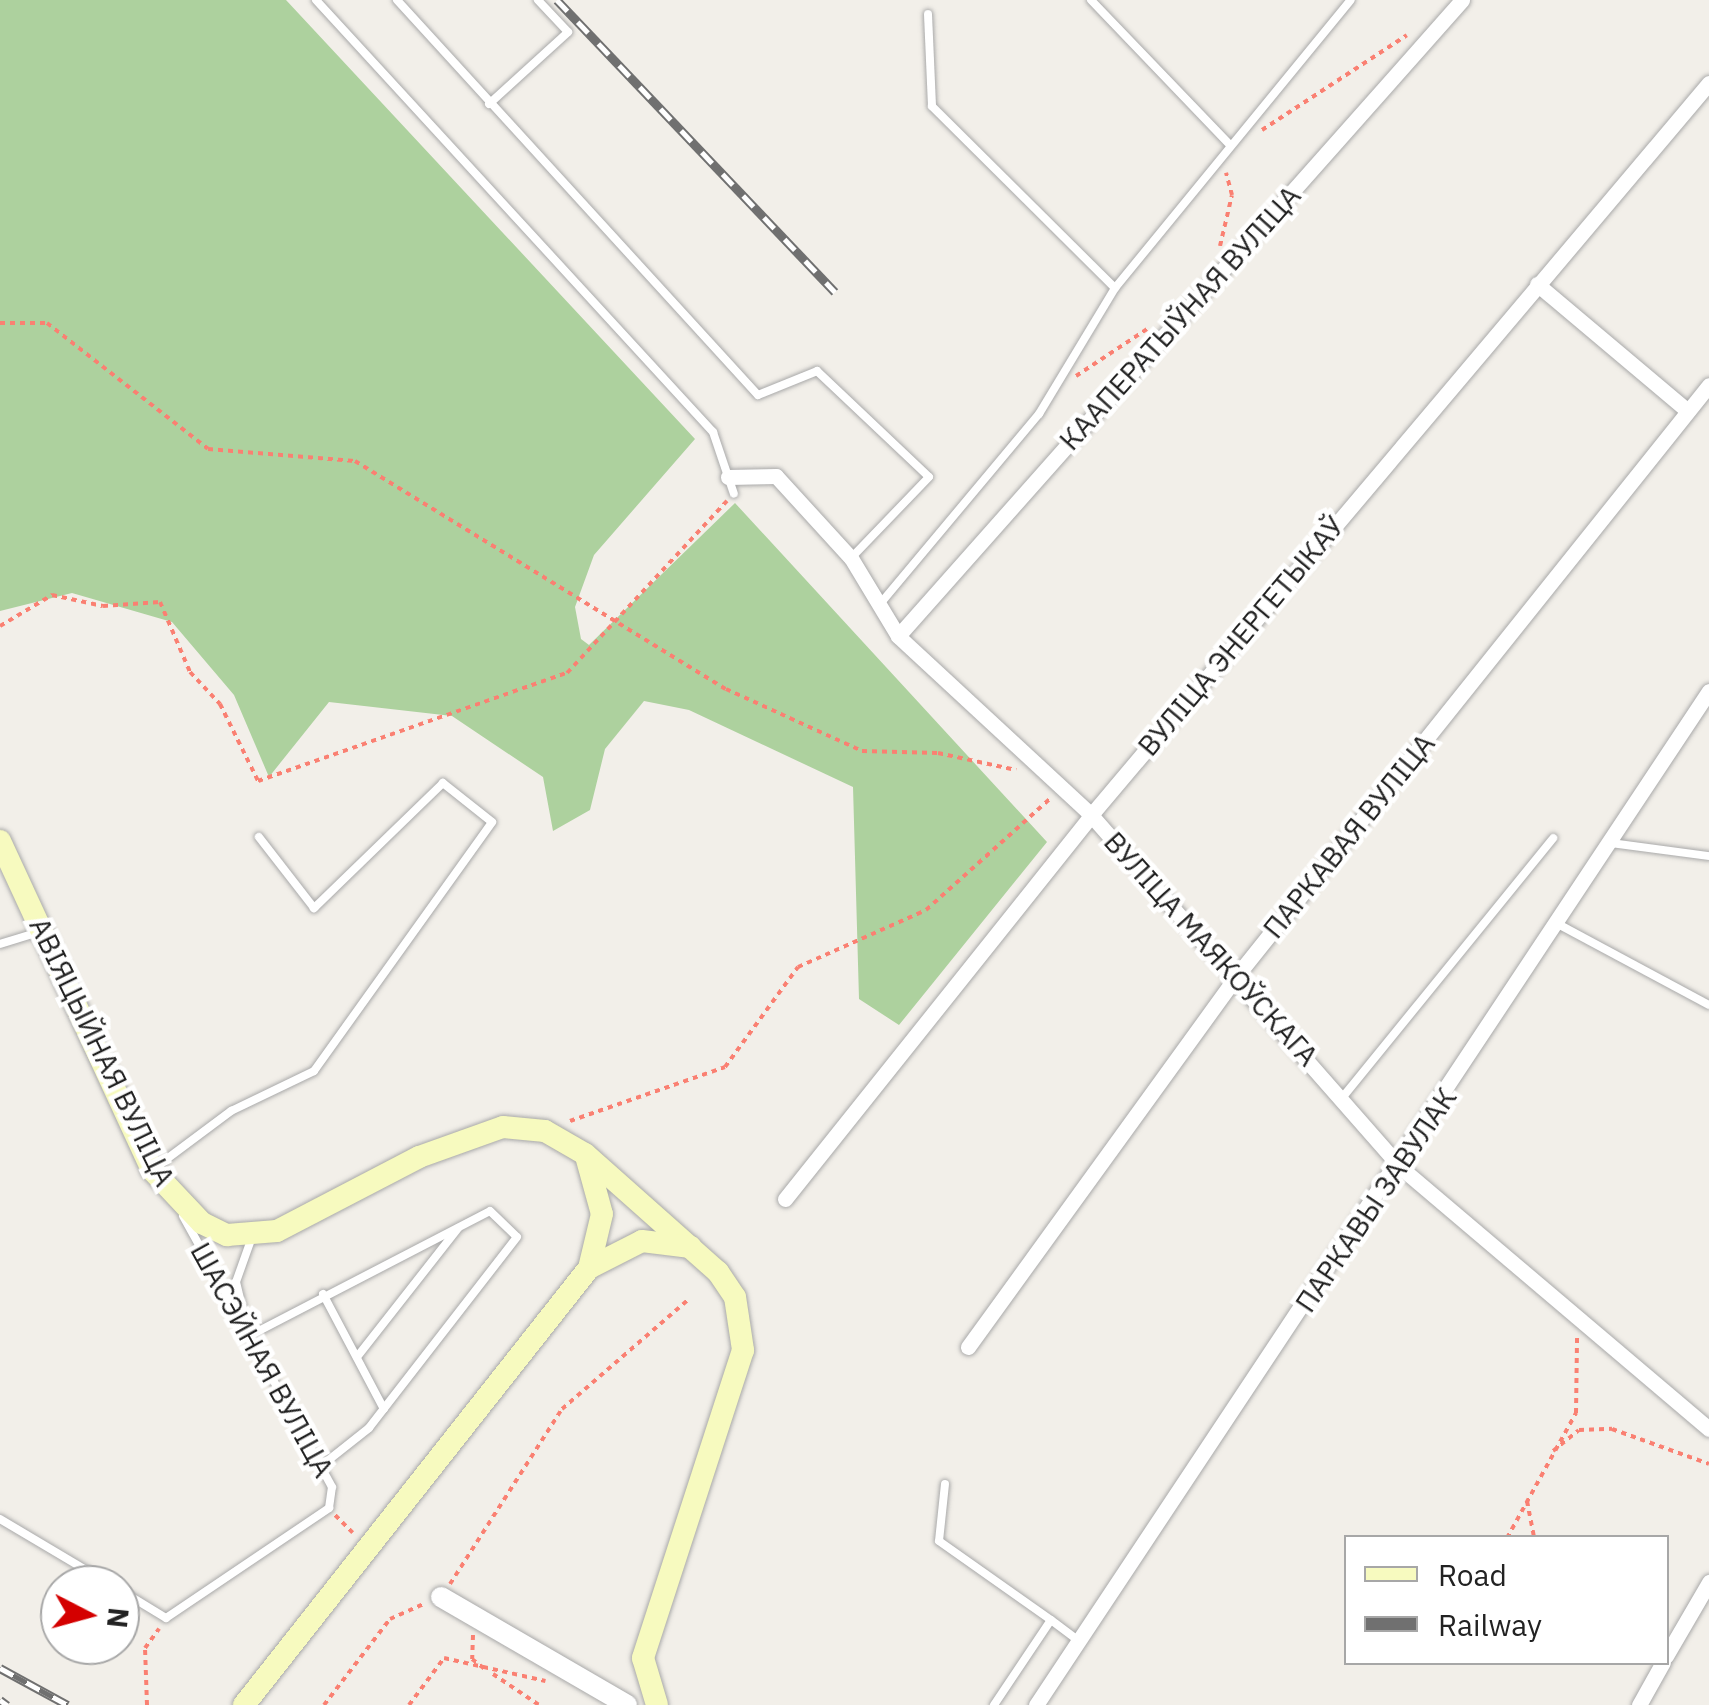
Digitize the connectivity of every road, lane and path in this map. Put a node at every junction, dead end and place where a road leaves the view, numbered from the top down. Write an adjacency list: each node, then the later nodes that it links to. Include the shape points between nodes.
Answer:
1 (316, 0): 21 (lane, via 713,432)
2 (398, 0): 10 (lane)
3 (538, 0): 10 (lane, via 568,32)
4 (1091, 0): 11 (lane)
5 (1351, 0): 11 (lane)
6 (1462, 0): 27 (street, КААПЕРАТЫЎНАЯ ВУЛІЦА)
7 (928, 14): 15 (lane, via 932,106)
8 (1423, 26): 11 (path, via 1359,62 1293,117)
9 (1709, 83): 14 (street, ВУЛІЦА ЭНЕРГЕТЫКАЎ)
10 (489, 104): 23 (lane, via 758,395 817,372 928,477)
11 (1229, 144): 12 (lane)
12 (1221, 154): 13 (path, via 1232,195); 15 (lane)
13 (1217, 254)
14 (1538, 284): 20 (street); 31 (street, ВУЛІЦА ЭНЕРГЕТЫКАЎ)
15 (1115, 288): 19 (lane)
16 (1161, 319): 19 (path)
17 (0, 323): 25 (path, via 47,322 208,449 356,461)
18 (1709, 385): 20 (street, ПАРКАВАЯ ВУЛІЦА)
19 (1056, 386): 24 (lane)
20 (1688, 412): 40 (street, ПАРКАВАЯ ВУЛІЦА)
21 (728, 477): 22 (lane); 23 (street, ВУЛІЦА МАЯКОЎСКАГА, via 776,476)
22 (734, 494): 25 (path)
23 (851, 558): 24 (street, ВУЛІЦА МАЯКОЎСКАГА)
24 (877, 607): 27 (street, ВУЛІЦА МАЯКОЎСКАГА)
25 (618, 619): 26 (path, via 567,674 258,781 220,704 190,672 160,602 102,606 52,595); 29 (path, via 726,689 862,751 992,760)
26 (0, 626)
27 (898, 636): 30 (street, ВУЛІЦА МАЯКОЎСКАГА)
28 (1709, 692): 35 (street, ПАРКАВЫ ЗАВУЛАК)
29 (1027, 774)
30 (1062, 788): 31 (street, ВУЛІЦА МАЯКОЎСКАГА); 43 (path, via 926,910 798,967 726,1067)
31 (1090, 815): 40 (street, ВУЛІЦА МАЯКОЎСКАГА); 47 (street, ВУЛІЦА ЭНЕРГЕТЫКАЎ)
32 (259, 837): 46 (lane, via 314,908 443,783 492,822 314,1070 232,1110)
33 (1554, 838): 42 (lane)
34 (0, 841): 38 (main road, АВІЯЦЫЙНАЯ ВУЛІЦА)
35 (1610, 843): 36 (lane); 37 (street, ПАРКАВЫ ЗАВУЛАК)
36 (1709, 856)
37 (1558, 924): 41 (lane); 45 (street, ПАРКАВЫ ЗАВУЛАК)
38 (42, 930): 39 (lane); 46 (main road, АВІЯЦЫЙНАЯ ВУЛІЦА)
39 (0, 944)
40 (1238, 974): 42 (street, ВУЛІЦА МАЯКОЎСКАГА); 57 (street, ПАРКАВАЯ ВУЛІЦА)
41 (1709, 1004)
42 (1342, 1098): 45 (street, ВУЛІЦА МАЯКОЎСКАГА)
43 (542, 1131): 44 (main road); 50 (main road, via 503,1127 419,1157)
44 (585, 1154): 51 (main road); 52 (main road, via 602,1214)
45 (1400, 1166): 55 (street, ВУЛІЦА МАЯКОЎСКАГА); 78 (street, ПАРКАВЫ ЗАВУЛАК)
46 (152, 1170): 48 (main road, АВІЯЦЫЙНАЯ ВУЛІЦА)
47 (784, 1199)
48 (176, 1205): 50 (main road, АВІЯЦЫЙНАЯ ВУЛІЦА, via 227,1235); 56 (lane, ШАСЭЙНАЯ ВУЛІЦА)
49 (460, 1224): 53 (lane); 58 (lane); 59 (lane, via 490,1211 517,1237)
50 (252, 1237): 56 (lane, via 236,1282)
51 (700, 1249): 52 (main road, via 642,1241); 89 (main road, via 735,1296 743,1350 643,1658)
52 (589, 1268): 84 (main road)
53 (323, 1294): 56 (lane); 58 (lane)
54 (689, 1299): 73 (path, via 562,1410)
55 (1572, 1313): 60 (street, ВУЛІЦА МАЯКОЎСКАГА); 61 (path, via 1582,1364 1576,1413)
56 (250, 1336): 63 (lane, ШАСЭЙНАЯ ВУЛІЦА)
57 (968, 1347)
58 (356, 1357): 59 (lane)
59 (384, 1409): 63 (lane)
60 (1709, 1429)
61 (1549, 1454): 62 (path, via 1579,1430 1612,1429); 65 (path)
62 (1709, 1464)
63 (321, 1466): 66 (lane, ШАСЭЙНАЯ ВУЛІЦА, via 332,1487)
64 (944, 1484): 77 (lane, via 939,1542)
65 (1527, 1501): 68 (path); 69 (path)
66 (328, 1508): 70 (path); 76 (lane, ШАСЭЙНАЯ ВУЛІЦА)
67 (0, 1519): 71 (lane)
68 (1509, 1535)
69 (1533, 1535)
70 (356, 1536)
71 (77, 1565)
72 (1709, 1582): 79 (street)
73 (441, 1597): 75 (street); 85 (path, via 390,1619)
74 (140, 1602): 76 (lane)
75 (474, 1616): 81 (path, via 472,1660); 88 (street)
76 (166, 1618): 83 (path, via 146,1648)
77 (1051, 1620): 78 (lane); 90 (lane)
78 (1079, 1641): 91 (street, ПАРКАВЫ ЗАВУЛАК)
79 (1669, 1651)
80 (1661, 1665): 92 (street)
81 (490, 1672): 82 (path); 86 (path, via 444,1658); 87 (path)
82 (563, 1683)
83 (147, 1705)
84 (244, 1705)
85 (324, 1705)
86 (408, 1705)
87 (539, 1705)
88 (627, 1705)
89 (658, 1705)
90 (994, 1705)
91 (1036, 1705)
92 (1638, 1705)

